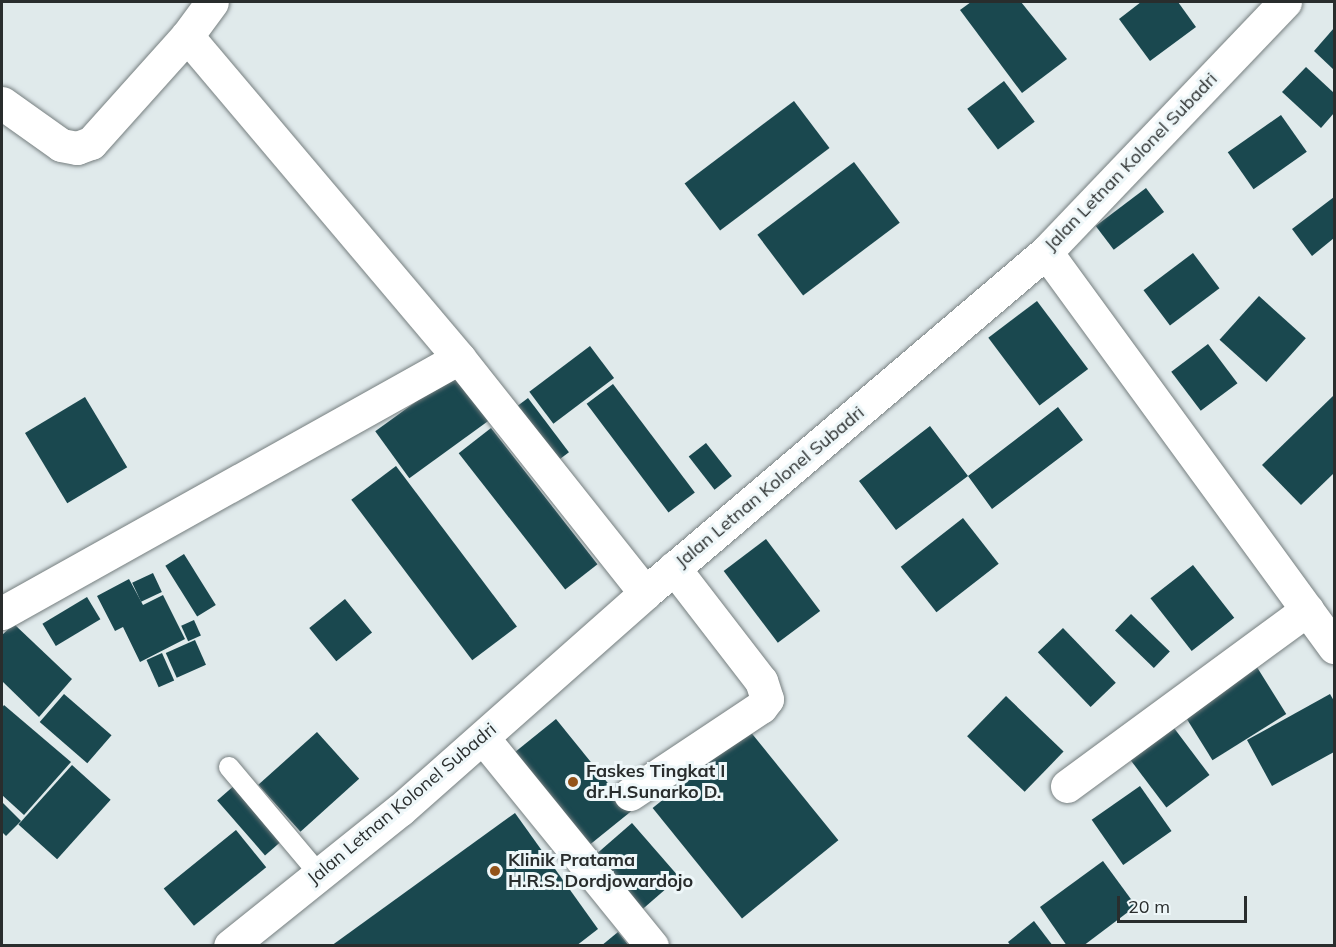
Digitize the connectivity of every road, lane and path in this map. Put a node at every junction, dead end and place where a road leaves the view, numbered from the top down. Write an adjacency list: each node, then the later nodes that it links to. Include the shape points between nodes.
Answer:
1 (212, 2): 3 (street)
2 (1285, 2): 5 (street, Jalan Letnan Kolonel Subadri)
3 (187, 36): 4 (street, via 91,143 77,148 61,145); 6 (street)
4 (2, 103)
5 (1046, 252): 7 (street, Jalan Letnan Kolonel Subadri); 9 (street)
6 (459, 358): 8 (street); 10 (street)
7 (674, 568): 8 (street, Jalan Letnan Kolonel Subadri); 15 (street, via 761,681 767,699 761,707)
8 (645, 593): 12 (street, Jalan Letnan Kolonel Subadri)
9 (1307, 610): 11 (street); 14 (street)
10 (2, 614)
11 (1335, 647)
12 (483, 738): 16 (street, Jalan Letnan Kolonel Subadri); 18 (street)
13 (229, 767): 16 (lane)
14 (1067, 786)
15 (630, 794)
16 (319, 874): 17 (street, Jalan Letnan Kolonel Subadri)
17 (230, 945)
18 (652, 945)

